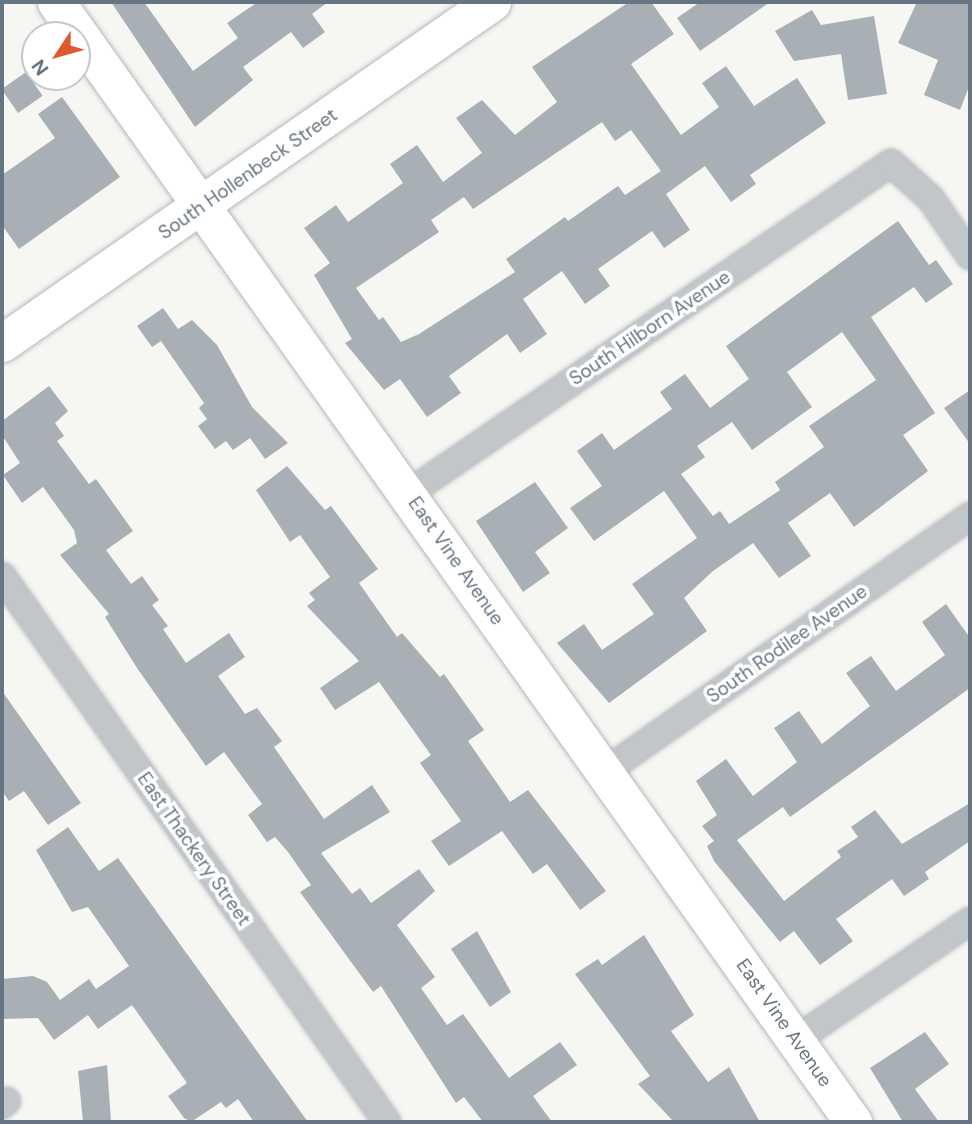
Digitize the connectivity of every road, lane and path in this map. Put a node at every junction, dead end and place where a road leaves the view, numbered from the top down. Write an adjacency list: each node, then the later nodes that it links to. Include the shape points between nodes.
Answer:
1 (56, 2): 3 (street, East Vine Avenue)
2 (492, 2): 3 (street, South Hollenbeck Street)
3 (204, 206): 5 (street, South Hollenbeck Street); 6 (street, East Vine Avenue)
4 (970, 256): 6 (street, South Hilborn Avenue, via 931,198 891,163)
5 (2, 344)
6 (409, 493): 9 (street, East Vine Avenue)
7 (970, 516): 9 (street, South Rodilee Avenue)
8 (2, 576): 12 (street, East Thackery Street)
9 (603, 773): 11 (street, East Vine Avenue)
10 (970, 920): 11 (street)
11 (797, 1039): 13 (street, East Vine Avenue)
12 (387, 1122)
13 (853, 1122)

